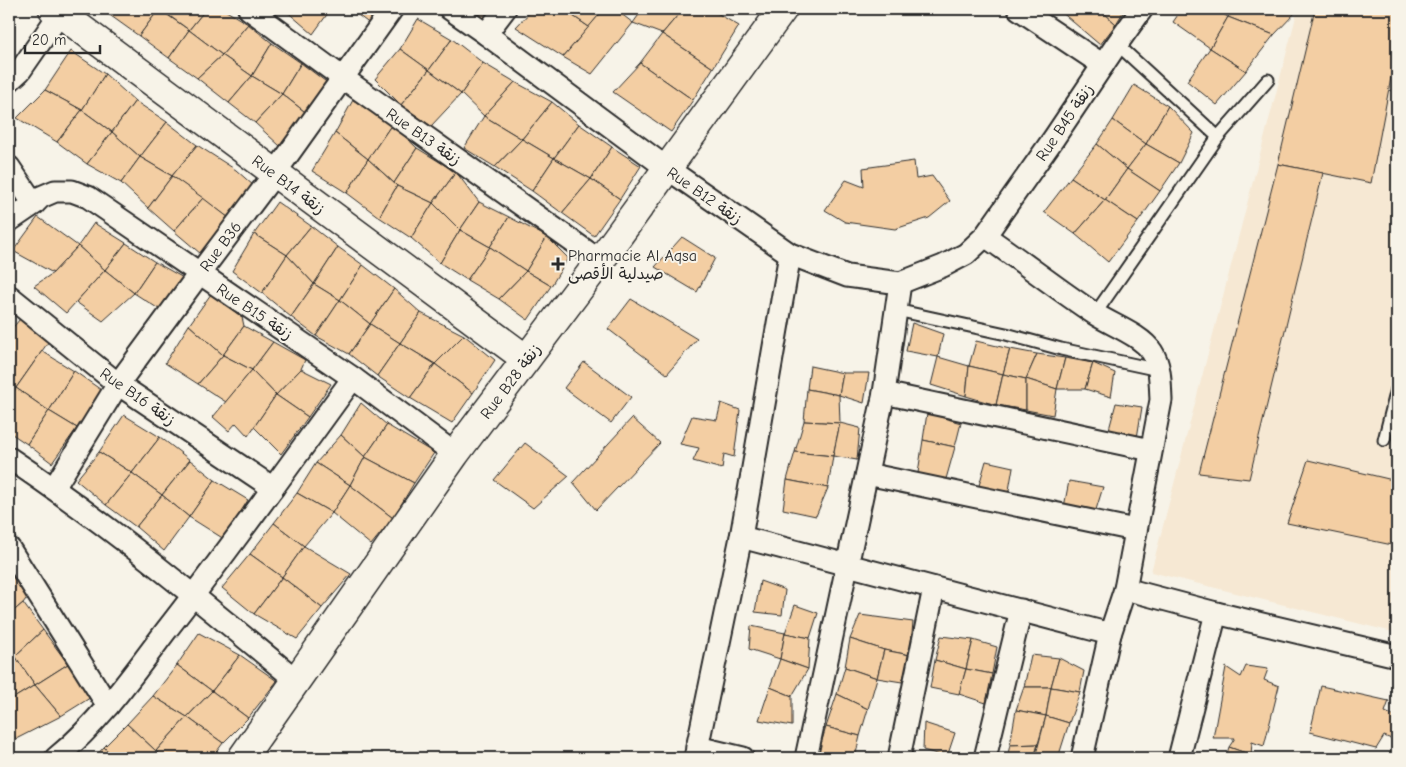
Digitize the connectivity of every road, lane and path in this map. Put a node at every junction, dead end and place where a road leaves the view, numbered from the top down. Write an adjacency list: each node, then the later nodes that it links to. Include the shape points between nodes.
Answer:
1 (249, 9): 12 (street, Rue B13 زنقة)
2 (392, 9): 12 (street, Rue B36)
3 (450, 9): 9 (street, Rue B12 زنقة)
4 (505, 9): 9 (street)
5 (784, 9): 17 (street, Rue B28 زنقة)
6 (1019, 9): 11 (street)
7 (1142, 9): 10 (street, Rue B45 زنقة)
8 (59, 10): 14 (street, via 20,71); 18 (street, Rue B14 زنقة)
9 (486, 34): 17 (street, Rue B12 زنقة)
10 (1117, 44): 11 (street, Rue B45 زنقة); 15 (lane)
11 (1103, 65): 21 (street, Rue B45 زنقة)
12 (343, 78): 18 (street, Rue B36); 23 (street, Rue B13 زنقة)
13 (1268, 80): 15 (lane)
14 (9, 81)
15 (1218, 138): 28 (lane)
16 (9, 168): 19 (street)
17 (668, 169): 22 (street, Rue B12 زنقة); 23 (street, Rue B28 زنقة)
18 (275, 174): 24 (street, Rue B36); 29 (street, Rue B14 زنقة)
19 (34, 204): 20 (street, Rue B15 زنقة); 24 (street, Rue B15 زنقة, via 40,197 56,191 72,191 88,197)
20 (9, 221)
21 (986, 236): 25 (street, Rue B12 زنقة, via 966,254); 28 (street)
22 (790, 254): 25 (street, Rue B12 زنقة, via 847,276); 43 (street)
23 (600, 261): 29 (street, Rue B28 زنقة)
24 (199, 274): 31 (street, Rue B15 زنقة); 32 (street, Rue B36)
25 (900, 283): 27 (street)
26 (9, 296): 32 (street, Rue B16 زنقة)
27 (896, 310): 30 (lane); 34 (street)
28 (1095, 314): 30 (street, via 1139,339 1151,350)
29 (526, 359): 37 (street, Rue B28 زنقة)
30 (1159, 370): 36 (street, via 1161,400)
31 (353, 378): 37 (street, Rue B15 زنقة); 41 (street)
32 (118, 384): 40 (street, Rue B36); 41 (street, Rue B16 زنقة)
33 (1397, 389): 35 (lane)
34 (884, 393): 36 (street); 39 (street)
35 (1384, 440)
36 (1151, 450): 42 (street)
37 (455, 454): 53 (street, Rue B28 زنقة)
38 (9, 458): 40 (street)
39 (866, 474): 42 (street); 45 (street)
40 (54, 488): 48 (street)
41 (273, 488): 48 (street)
42 (1135, 530): 47 (street)
43 (741, 537): 45 (street); 55 (street)
44 (9, 548): 54 (street)
45 (847, 565): 46 (street); 59 (street)
46 (934, 588): 49 (street); 60 (street)
47 (1124, 589): 50 (street); 51 (street)
48 (194, 596): 53 (street); 54 (street)
49 (1021, 610): 51 (street); 61 (street)
50 (1216, 613): 52 (street); 63 (street)
51 (1110, 634): 62 (street)
52 (1397, 656)
53 (296, 680): 57 (street, Rue B28 زنقة)
54 (108, 706): 56 (street)
55 (696, 753): 58 (street)
56 (56, 758)
57 (242, 758)
58 (743, 758)
59 (806, 758)
60 (899, 758)
61 (985, 758)
62 (1082, 758)
63 (1180, 758)

